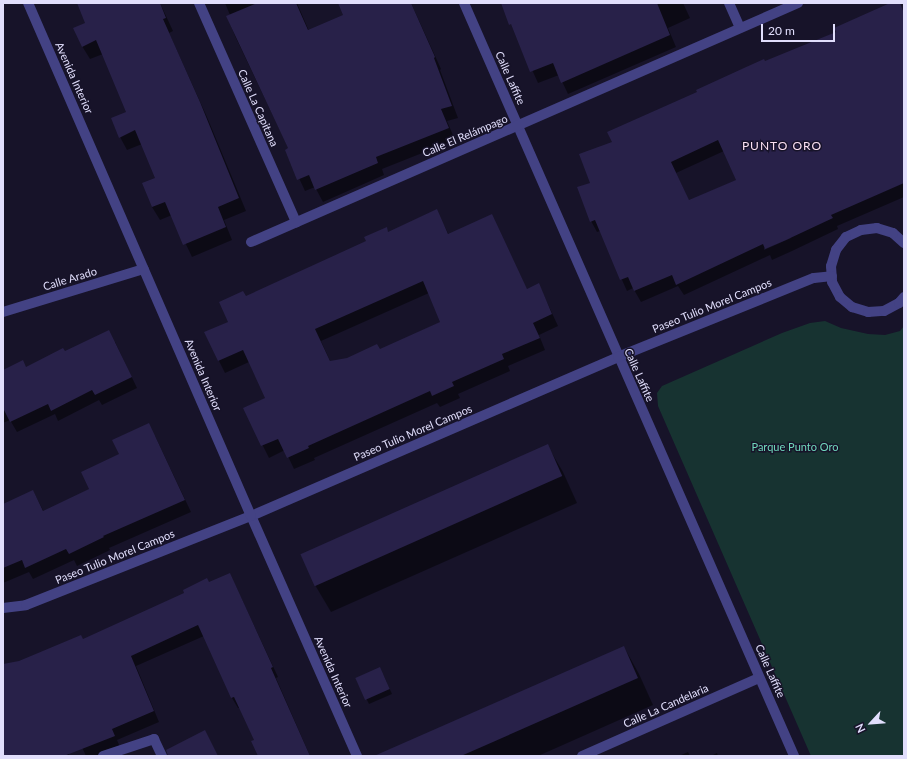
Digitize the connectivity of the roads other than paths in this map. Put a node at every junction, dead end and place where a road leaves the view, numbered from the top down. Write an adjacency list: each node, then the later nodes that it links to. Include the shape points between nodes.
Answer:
1 (28, 3): 11 (street, Avenida Interior)
2 (198, 3): 8 (street, Calle La Capitana)
3 (464, 3): 7 (street, Calle Laffite)
4 (729, 3): 6 (street)
5 (798, 3): 6 (street, Calle El Relámpago)
6 (740, 28): 7 (street, Calle El Relámpago)
7 (519, 126): 8 (street, Calle El Relámpago); 15 (street, Calle Laffite)
8 (296, 222): 10 (street, Calle El Relámpago)
9 (902, 237): 12 (street, via 877,228 861,230 846,237 836,250 831,266)
10 (251, 242)
11 (144, 269): 14 (street, Calle Arado); 16 (street, Avenida Interior)
12 (832, 276): 13 (street, via 832,282 840,297 852,307 868,312 884,311 899,303); 15 (street, Paseo Tulio Morel Campos, via 814,278)
13 (904, 297)
14 (3, 312)
15 (618, 357): 16 (street, Paseo Tulio Morel Campos); 18 (street, Calle Laffite)
16 (251, 516): 17 (street, Paseo Tulio Morel Campos, via 26,605); 21 (street, Avenida Interior)
17 (3, 608)
18 (759, 678): 22 (street, Calle La Candelaria); 23 (street, Calle Laffite)
19 (102, 756): 20 (street, via 154,739)
20 (162, 756)
21 (357, 756)
22 (582, 756)
23 (794, 756)

